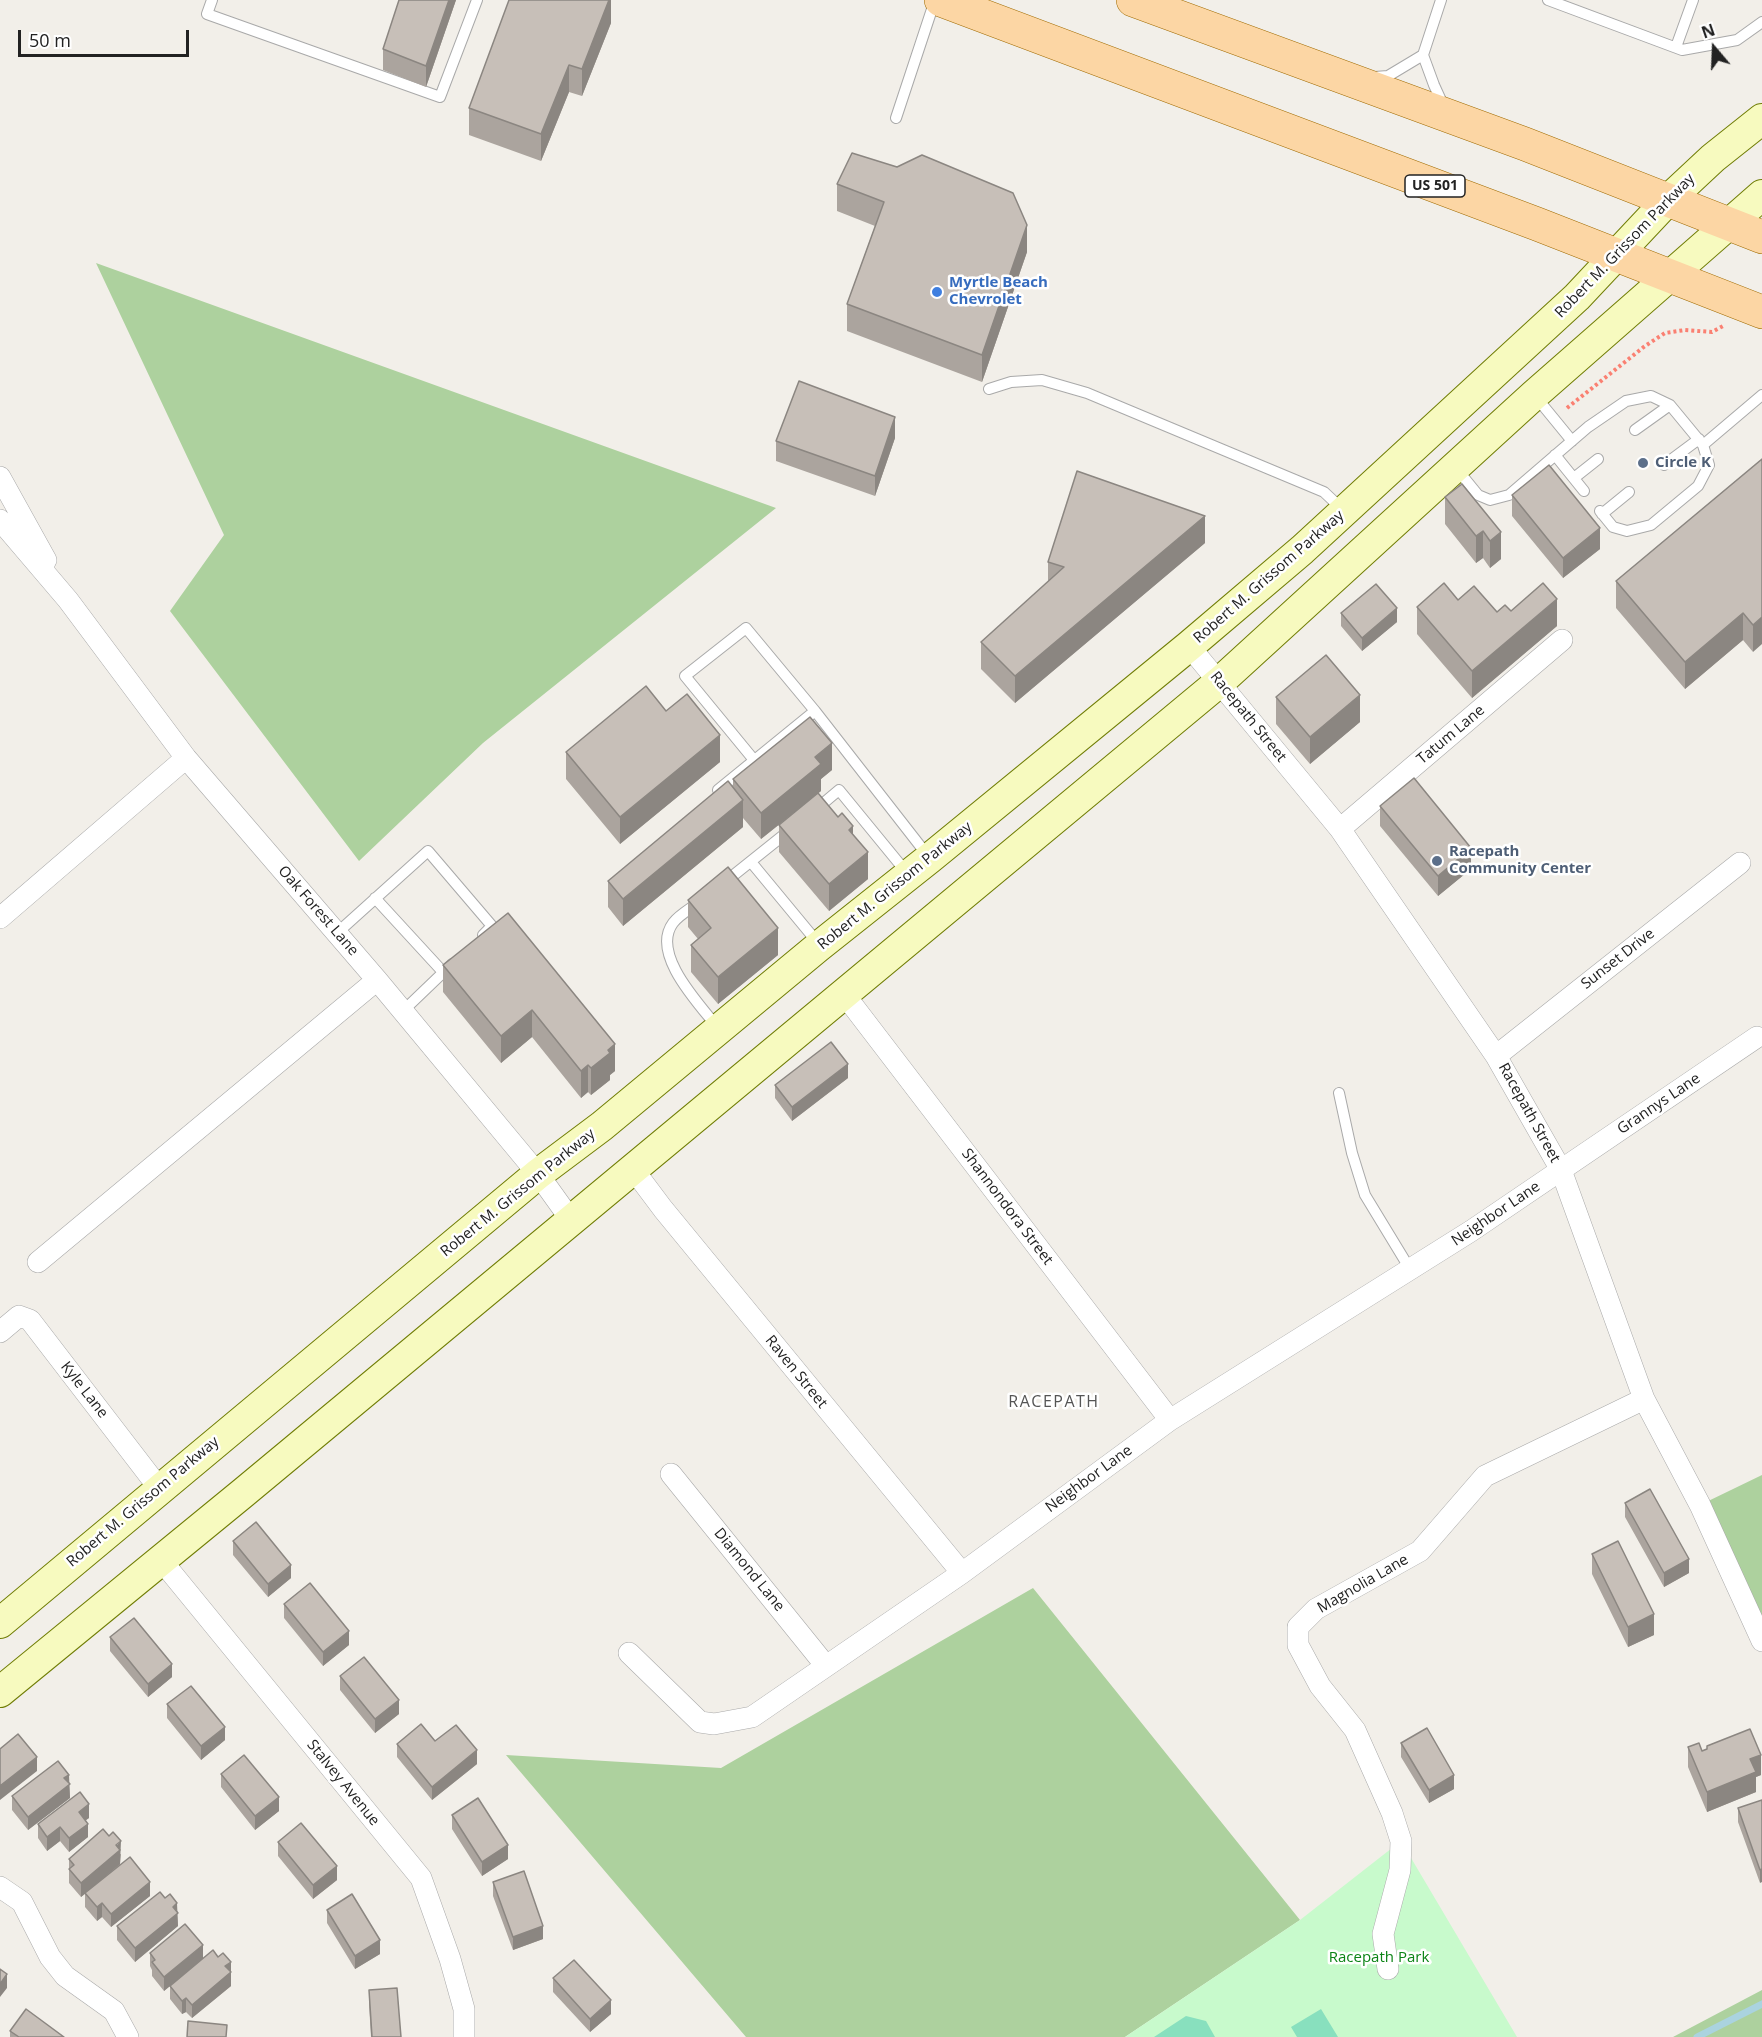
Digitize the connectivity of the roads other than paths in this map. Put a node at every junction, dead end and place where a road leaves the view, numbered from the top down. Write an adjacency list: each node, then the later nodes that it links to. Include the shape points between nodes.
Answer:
1 (213, 0): 2 (lane, via 207,14 440,97)
2 (477, 0)
3 (935, 0): 14 (lane)
4 (941, 0): 20 (main road, US 501)
5 (1133, 0): 12 (main road)
6 (1441, 0): 11 (lane)
7 (1548, 0): 10 (lane)
8 (1693, 0): 10 (lane)
9 (1762, 22): 10 (lane, via 1737,40 1682,50)
10 (1676, 47)
11 (1423, 55): 12 (lane, via 1388,76); 13 (lane)
12 (1348, 79): 13 (main road)
13 (1448, 116): 17 (main road)
14 (896, 118)
15 (1762, 119): 17 (main road, Robert M. Grissom Parkway)
16 (1762, 195): 18 (main road)
17 (1668, 200): 18 (main road); 20 (main road, Robert M. Grissom Parkway)
18 (1728, 224): 19 (main road); 21 (main road)
19 (1762, 237)
20 (1617, 256): 21 (main road, US 501); 38 (main road, Robert M. Grissom Parkway)
21 (1669, 276): 22 (main road, US 501); 24 (main road)
22 (1762, 312)
23 (989, 389): 38 (lane, via 1011,382 1042,380 1087,393 1324,492)
24 (1534, 395): 28 (lane); 33 (main road)
25 (1762, 395): 29 (lane)
26 (1670, 405): 27 (lane); 28 (lane, via 1651,396 1626,401); 29 (lane)
27 (1635, 430)
28 (1572, 441): 30 (lane)
29 (1701, 442): 32 (lane); 37 (lane, via 1709,465 1698,486 1651,525 1627,531 1614,527 1601,512)
30 (1555, 455): 33 (lane, via 1509,495 1490,500 1478,495); 35 (lane)
31 (1598, 459): 35 (lane)
32 (1664, 465)
33 (1455, 467): 43 (main road)
34 (0, 477): 40 (street, Oak Forest Lane)
35 (1574, 478): 36 (lane)
36 (1584, 491)
37 (1629, 492)
38 (1344, 512): 42 (main road, Robert M. Grissom Parkway)
39 (0, 520): 40 (street, Oak Forest Lane)
40 (68, 600): 45 (street, Oak Forest Lane)
41 (1562, 640): 48 (street, Tatum Lane)
42 (1189, 646): 43 (street, Racepath Street); 51 (main road, Robert M. Grissom Parkway)
43 (1219, 682): 48 (street, Racepath Street); 60 (main road)
44 (815, 711): 46 (lane); 46 (lane, via 746,628 685,676); 51 (lane)
45 (186, 758): 53 (street); 54 (street, Oak Forest Lane)
46 (754, 760): 47 (lane)
47 (709, 798)
48 (1340, 829): 64 (street, Racepath Street)
49 (751, 862): 51 (lane, via 839,790); 56 (lane); 62 (lane, via 673,923 666,937 668,954 680,979)
50 (1740, 863): 64 (street, Sunset Drive)
51 (920, 867): 56 (main road, Robert M. Grissom Parkway)
52 (375, 898): 54 (lane); 55 (lane, via 428,851 492,926); 58 (lane)
53 (0, 918)
54 (336, 933): 59 (street, Oak Forest Lane)
55 (471, 946)
56 (820, 946): 62 (main road, Robert M. Grissom Parkway)
57 (457, 959): 58 (lane)
58 (443, 972): 61 (lane)
59 (377, 980): 61 (street, Oak Forest Lane); 70 (street)
60 (843, 994): 66 (main road); 74 (street, Shannondora Street)
61 (403, 1011): 68 (street, Oak Forest Lane)
62 (719, 1030): 68 (main road, Robert M. Grissom Parkway)
63 (1757, 1037): 67 (street, Grannys Lane)
64 (1497, 1056): 67 (street, Racepath Street)
65 (1339, 1093): 71 (lane, via 1365,1195)
66 (633, 1169): 69 (main road); 78 (street, Raven Street)
67 (1561, 1170): 71 (street, Neighbor Lane); 73 (street, Racepath Street)
68 (538, 1174): 69 (street, Oak Forest Lane); 76 (main road, Robert M. Grissom Parkway)
69 (572, 1220): 77 (main road)
70 (38, 1262)
71 (1410, 1269): 74 (street, Neighbor Lane)
72 (0, 1332): 76 (street, Kyle Lane, via 19,1316 30,1320)
73 (1644, 1399): 80 (street, Racepath Street, via 1701,1505); 85 (street, Magnolia Lane, via 1485,1476 1420,1551 1316,1609 1298,1627 1298,1645 1320,1686 1355,1730 1401,1841 1400,1870 1383,1934)
74 (1170, 1420): 78 (street, Neighbor Lane)
75 (671, 1474): 82 (street, Diamond Lane)
76 (159, 1488): 79 (main road, Robert M. Grissom Parkway)
77 (161, 1560): 83 (main road); 87 (street, Stalvey Avenue, via 421,1878 464,2009)
78 (962, 1573): 82 (street, Neighbor Lane)
79 (0, 1623)
80 (1762, 1641)
81 (629, 1653): 82 (street, Neighbor Lane, via 700,1722 714,1724 752,1717)
82 (826, 1666)
83 (0, 1692)
84 (0, 1887): 86 (street, via 22,1902 50,1957 65,1976 114,2011)
85 (1388, 1970)
86 (128, 2037)
87 (464, 2037)

